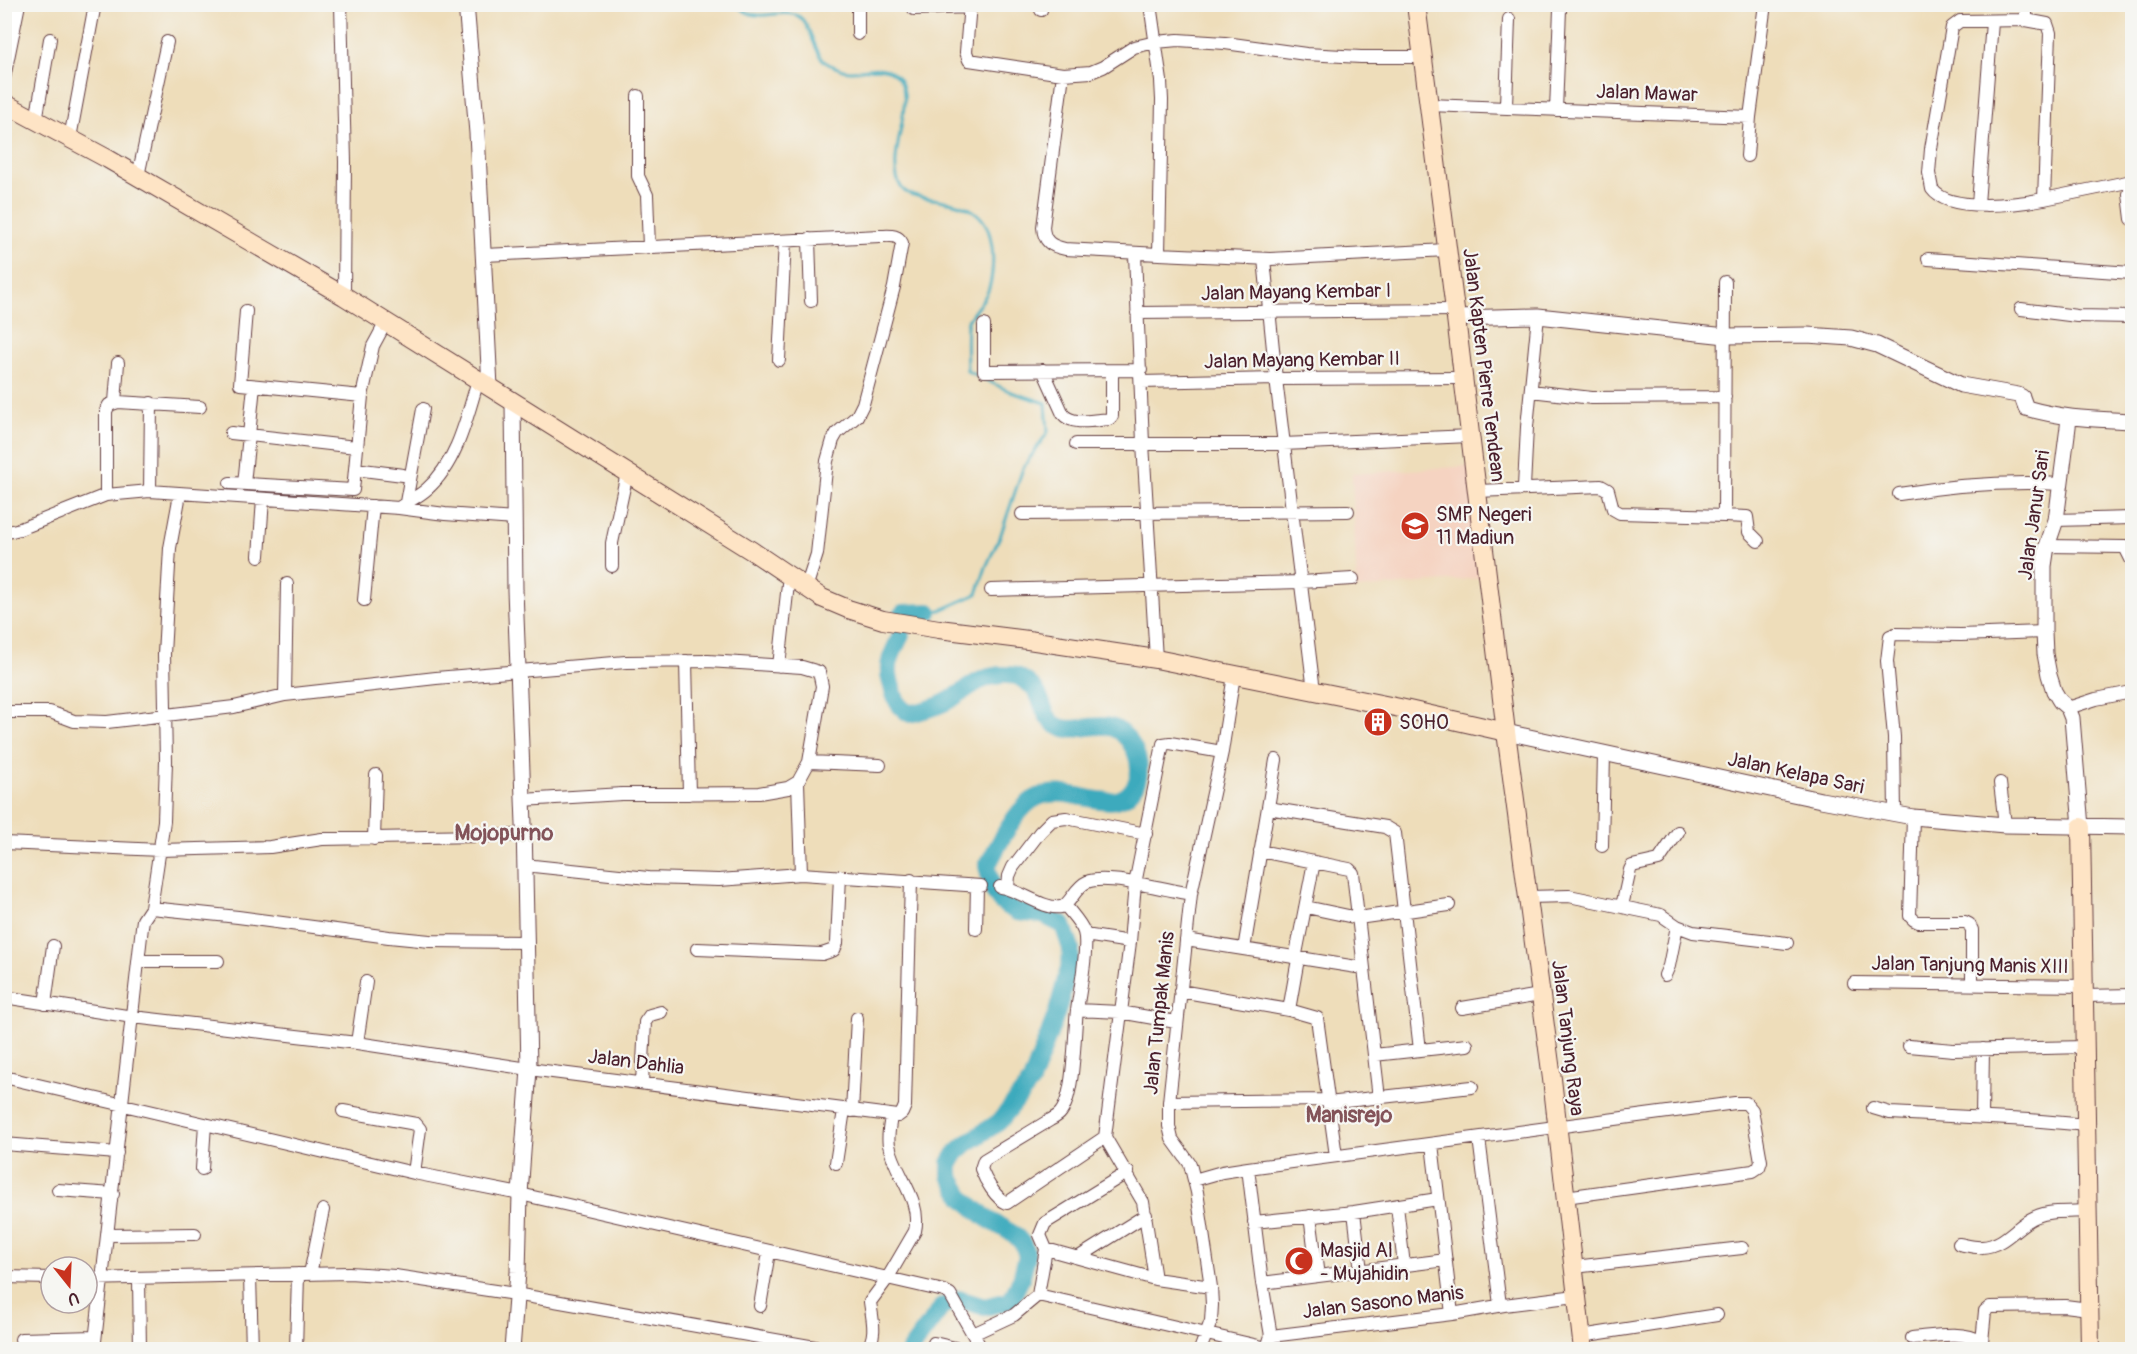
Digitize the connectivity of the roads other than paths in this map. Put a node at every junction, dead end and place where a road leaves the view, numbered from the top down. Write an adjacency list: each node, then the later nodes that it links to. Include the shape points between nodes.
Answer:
1 (19, 4): 22 (street)
2 (95, 4): 30 (street)
3 (341, 4): 48 (street)
4 (466, 4): 43 (street)
5 (858, 4): 16 (street)
6 (1150, 4): 19 (street)
7 (1416, 4): 20 (main road, Jalan Kapten Pierre Tendean)
8 (1765, 4): 28 (street)
9 (2026, 4): 14 (street)
10 (970, 6): 11 (street); 21 (street, via 966,52 969,60)
11 (914, 9)
12 (1560, 9): 27 (street)
13 (1509, 19): 26 (street)
14 (2026, 20): 15 (street); 34 (street, via 2047,24 2050,33)
15 (1992, 22): 35 (street); 35 (street, via 1960,21 1952,27 1929,164 1936,195)
16 (858, 34)
17 (50, 39): 29 (street)
18 (167, 42): 32 (street)
19 (1156, 42): 20 (street, via 1193,41 1305,54); 21 (street, via 1126,50 1097,69); 42 (street, via 1162,100)
20 (1424, 57): 25 (main road, Jalan Kapten Pierre Tendean)
21 (1063, 74): 41 (street, via 1044,237 1056,247)
22 (4, 78)
23 (638, 96): 39 (street, via 638,176 646,195)
24 (4, 103): 29 (main road)
25 (1429, 105): 26 (street, Jalan Mawar); 40 (main road, Jalan Kapten Pierre Tendean)
26 (1506, 106): 27 (street, Jalan Mawar)
27 (1556, 110): 28 (street, Jalan Mawar)
28 (1750, 117): 31 (street)
29 (36, 121): 30 (main road)
30 (70, 138): 32 (main road)
31 (1747, 156)
32 (138, 176): 48 (main road)
33 (2133, 182): 34 (street); 36 (street, via 2129,194)
34 (2044, 199): 35 (street)
35 (1978, 204)
36 (2133, 219)
37 (809, 239): 38 (street); 49 (street); 120 (street, via 895,236 902,243 863,404 857,416 833,440 827,461 817,554)
38 (785, 241): 39 (street); 60 (street)
39 (649, 247): 43 (street)
40 (1447, 250): 44 (street); 54 (main road, Jalan Kapten Pierre Tendean)
41 (1135, 254): 42 (street); 53 (street)
42 (1159, 254): 44 (street)
43 (484, 255): 67 (street)
44 (1264, 259): 52 (street)
45 (1928, 259): 46 (street)
46 (2133, 273)
47 (1725, 282): 59 (street)
48 (344, 296): 57 (main road)
49 (811, 301)
50 (2021, 309): 56 (street)
51 (246, 311): 68 (street, via 240,384)
52 (1269, 311): 53 (street, Jalan Mayang Kembar I); 54 (street, Jalan Mayang Kembar I); 65 (street)
53 (1137, 313): 64 (street)
54 (1456, 314): 55 (street); 66 (main road, Jalan Kapten Pierre Tendean)
55 (1538, 316): 59 (street); 69 (street)
56 (2133, 317)
57 (386, 322): 67 (main road); 70 (street, via 373,346)
58 (984, 325): 62 (street, Jalan Mayang Kembar II, via 984,370)
59 (1726, 336): 71 (street); 77 (street, via 1851,338 1878,345 1961,385 2018,395 2026,408)
60 (779, 360)
61 (118, 363): 72 (street)
62 (1042, 370): 63 (street, Jalan Mayang Kembar II); 63 (street, via 1063,414 1074,421 1112,416)
63 (1112, 371): 64 (street, Jalan Mayang Kembar II)
64 (1141, 376): 65 (street, Jalan Mayang Kembar II); 82 (street)
65 (1276, 378): 66 (street, Jalan Mayang Kembar II); 84 (street)
66 (1464, 378): 81 (main road, Jalan Kapten Pierre Tendean)
67 (484, 384): 73 (main road); 99 (street, via 445,467 427,489)
68 (254, 386): 70 (street); 80 (street)
69 (1531, 391): 71 (street, via 1592,398); 92 (street)
70 (362, 396): 85 (street)
71 (1725, 397): 105 (street)
72 (115, 402): 74 (street); 97 (street, via 106,411)
73 (513, 402): 87 (main road); 106 (street)
74 (151, 403): 75 (street); 93 (street)
75 (200, 407)
76 (423, 409): 99 (street)
77 (2069, 418): 78 (street); 91 (street, Jalan Janur Sari)
78 (2133, 421)
79 (231, 433): 80 (street)
80 (247, 434): 85 (street); 90 (street)
81 (1471, 436): 84 (street); 94 (main road, Jalan Kapten Pierre Tendean)
82 (1143, 443): 83 (street); 84 (street); 104 (street)
83 (1076, 444)
84 (1283, 444): 101 (street)
85 (356, 447): 86 (street)
86 (355, 469): 88 (street); 90 (street, via 353,490)
87 (627, 473): 114 (street, via 612,543); 120 (main road)
88 (403, 475)
89 (230, 483): 90 (street)
90 (244, 484)
91 (2062, 484): 96 (street, via 2001,482); 108 (street, Jalan Janur Sari)
92 (1524, 487): 94 (street); 105 (street, via 1601,486 1608,490 1613,509 1620,513)
93 (150, 491): 95 (street); 97 (street)
94 (1477, 491): 135 (main road, Jalan Kapten Pierre Tendean)
95 (180, 494): 98 (street); 134 (street, via 170,548)
96 (1899, 494)
97 (106, 495): 109 (street)
98 (263, 499): 100 (street); 112 (street)
99 (403, 505): 100 (street); 106 (street, via 445,514)
100 (373, 506): 122 (street)
101 (1293, 510): 102 (street); 104 (street); 116 (street)
102 (1348, 511)
103 (1022, 514): 104 (street)
104 (1148, 514): 119 (street)
105 (1724, 516): 110 (street, via 1747,517 1749,532)
106 (515, 519): 127 (street)
107 (2133, 519): 108 (street)
108 (2056, 520): 111 (street, Jalan Janur Sari)
109 (4, 533)
110 (1758, 541)
111 (2047, 546): 113 (street, via 2125,547); 123 (street, Jalan Janur Sari)
112 (259, 556)
113 (2133, 561)
114 (612, 566)
115 (1353, 579): 116 (street)
116 (1301, 582): 119 (street); 129 (street)
117 (287, 584): 131 (street)
118 (788, 584): 126 (street)
119 (1153, 585): 121 (street); 124 (street)
120 (806, 588): 124 (main road, via 848,609 883,620)
121 (991, 590)
122 (364, 600)
123 (2044, 632): 132 (street, Jalan Janur Sari, via 2054,691); 147 (street, via 1890,636 1887,661 1894,737)
124 (1156, 659): 128 (main road)
125 (686, 661): 126 (street); 127 (street, via 626,662); 144 (street)
126 (779, 666): 139 (street, via 812,669 821,678)
127 (518, 673): 131 (street); 145 (street)
128 (1234, 675): 129 (main road); 136 (street, Jalan Tumpak Manis)
129 (1314, 691): 135 (main road)
130 (2133, 692): 132 (street)
131 (285, 695): 134 (street, via 234,707)
132 (2068, 708): 150 (street, Jalan Janur Sari)
133 (4, 712): 134 (street, via 50,712 86,723)
134 (165, 716): 158 (street, via 165,800)
135 (1506, 732): 137 (street, Jalan Kelapa Sari); 167 (main road, Jalan Tanjung Raya)
136 (1222, 752): 153 (street, via 1164,743); 166 (street, Jalan Tumpak Manis)
137 (1604, 754): 147 (street, Jalan Kelapa Sari); 157 (street)
138 (1276, 760): 146 (street)
139 (809, 762): 140 (street); 142 (street)
140 (880, 765)
141 (376, 776): 155 (street)
142 (798, 782): 144 (street, via 788,788 759,793); 162 (street)
143 (2000, 783): 149 (street)
144 (689, 794): 145 (street)
145 (522, 800): 154 (street)
146 (1268, 808): 159 (street); 173 (street, via 1385,827 1395,833)
147 (1895, 814): 148 (street, Jalan Kelapa Sari)
148 (1913, 817): 149 (street, Jalan Kelapa Sari); 192 (street, via 1910,916 1918,922 1969,924)
149 (2005, 825): 150 (street, Jalan Kelapa Sari)
150 (2081, 827): 151 (street, Jalan Kelapa Sari); 193 (main road)
151 (2133, 827)
152 (1678, 832): 170 (street, via 1659,860 1632,866)
153 (1146, 834): 165 (street); 168 (street, via 1066,818 1055,819 1040,832 1013,867 1004,887 1045,904)
154 (524, 835): 155 (street); 161 (street)
155 (374, 839): 158 (street)
156 (4, 843): 158 (street)
157 (1602, 846)
158 (160, 850): 172 (street)
159 (1260, 851): 160 (street); 184 (street)
160 (1314, 862): 171 (street); 174 (street, via 1353,873)
161 (524, 865): 162 (street, via 648,878 719,880); 179 (street)
162 (801, 874): 163 (street)
163 (840, 876): 164 (street); 183 (street, via 834,951 822,954)
164 (911, 880): 176 (street, via 979,886); 225 (street, via 905,1106 902,1113)
165 (1135, 884): 166 (street); 168 (street, via 1089,881); 180 (street)
166 (1191, 894): 178 (street, Jalan Tumpak Manis)
167 (1528, 897): 170 (street, via 1569,896); 195 (main road, Jalan Tanjung Raya)
168 (1065, 905): 177 (street)
169 (1449, 905): 173 (street)
170 (1622, 906): 175 (street, via 1661,915)
171 (1306, 907): 174 (street); 185 (street)
172 (151, 908): 179 (street, via 430,941); 186 (street, via 143,920)
173 (1403, 912): 174 (street); 212 (street)
174 (1358, 918): 188 (street)
175 (1677, 926): 181 (street, via 1693,932); 189 (street)
176 (976, 929)
177 (1085, 934): 180 (street); 201 (street)
178 (1185, 940): 184 (street); 194 (street, Jalan Tumpak Manis)
179 (526, 942): 214 (street)
180 (1130, 942): 203 (street)
181 (1787, 944)
182 (53, 946): 198 (street)
183 (697, 949)
184 (1244, 949): 185 (street)
185 (1297, 959): 188 (street); 200 (street)
186 (139, 961): 187 (street); 204 (street)
187 (218, 961)
188 (1362, 968): 213 (street)
189 (1665, 975)
190 (366, 982): 207 (street)
191 (1854, 983): 192 (street, Jalan Tanjung Manis XIII)
192 (1972, 984): 193 (street, Jalan Tanjung Manis XIII)
193 (2085, 991): 196 (street, Jalan Tanjung Manis XIII); 210 (main road)
194 (1180, 992): 200 (street); 206 (street, Jalan Tumpak Manis)
195 (1540, 995): 199 (street); 229 (main road, Jalan Tanjung Raya)
196 (2133, 995)
197 (4, 997): 198 (street, Jalan Dahlia)
198 (45, 1004): 204 (street, Jalan Dahlia)
199 (1462, 1008)
200 (1289, 1010): 220 (street, via 1318,1020)
201 (1077, 1011): 203 (street); 230 (street, via 1070,1086 1060,1113 984,1160 981,1169 1007,1203)
202 (661, 1012): 216 (street, via 650,1015 645,1022)
203 (1120, 1012): 206 (street); 230 (street)
204 (132, 1017): 207 (street, Jalan Dahlia); 221 (street)
205 (856, 1018): 223 (street)
206 (1176, 1022): 219 (street, Jalan Tumpak Manis)
207 (357, 1043): 214 (street, Jalan Dahlia)
208 (1467, 1045): 212 (street)
209 (1909, 1046): 211 (street)
210 (2086, 1047): 211 (street); 228 (main road)
211 (1983, 1049): 226 (street)
212 (1420, 1050): 213 (street)
213 (1374, 1055): 218 (street)
214 (529, 1069): 216 (street, Jalan Dahlia); 244 (street)
215 (4, 1077): 221 (street)
216 (642, 1083): 223 (street, Jalan Dahlia)
217 (1472, 1087): 218 (street)
218 (1379, 1098): 220 (street)
219 (1169, 1102): 220 (street); 241 (street, Jalan Tumpak Manis, via 1172,1138 1190,1164)
220 (1328, 1102): 235 (street)
221 (122, 1105): 227 (street); 234 (street)
222 (1873, 1108): 226 (street, via 1890,1113)
223 (848, 1110): 225 (street, Jalan Dahlia); 236 (street)
224 (342, 1111): 240 (street, via 416,1124 420,1129)
225 (891, 1116): 273 (street, via 889,1147 914,1205 916,1223)
226 (1982, 1118): 228 (street)
227 (205, 1124): 238 (street); 240 (street)
228 (2087, 1125): 249 (main road)
229 (1556, 1127): 231 (street); 245 (main road, Jalan Tanjung Raya); 245 (street, via 1746,1103 1752,1110 1761,1157 1759,1167 1749,1172)
230 (1106, 1137): 239 (street)
231 (1479, 1138): 233 (street); 280 (street)
232 (4, 1144): 234 (street)
233 (1432, 1144): 235 (street); 246 (street)
234 (117, 1153): 243 (street)
235 (1336, 1156): 237 (street)
236 (836, 1163)
237 (1248, 1168): 241 (street); 253 (street)
238 (202, 1169)
239 (1128, 1172): 251 (street); 258 (street, via 1044,1223 1040,1235)
240 (414, 1173): 244 (street)
241 (1194, 1180): 276 (street, Jalan Tumpak Manis)
242 (58, 1190): 243 (street)
243 (113, 1194): 254 (street)
244 (520, 1194): 259 (street); 277 (street)
245 (1565, 1197): 263 (main road, Jalan Tanjung Raya)
246 (1438, 1199): 247 (street); 261 (street)
247 (1397, 1206): 250 (street); 262 (street)
248 (323, 1210): 265 (street)
249 (2087, 1211): 256 (street, via 2041,1214 1992,1245); 282 (main road)
250 (1354, 1212): 252 (street); 264 (street)
251 (1146, 1215): 260 (street); 274 (street)
252 (1310, 1216): 253 (street); 268 (street)
253 (1254, 1222): 275 (street)
254 (107, 1234): 255 (street); 272 (street)
255 (195, 1234)
256 (1959, 1244)
257 (1742, 1248): 263 (street)
258 (1046, 1249): 260 (street); 278 (street)
259 (769, 1252): 273 (street); 281 (street)
260 (1079, 1257): 274 (street)
261 (1446, 1260): 262 (street); 283 (street)
262 (1404, 1266): 264 (street)
263 (1574, 1267): 279 (main road, Jalan Tanjung Raya)
264 (1361, 1271): 268 (street)
265 (304, 1274): 267 (street); 277 (street, via 395,1276); 295 (street)
266 (4, 1276): 269 (street)
267 (250, 1276): 270 (street); 294 (street)
268 (1318, 1276): 275 (street)
269 (39, 1277)
270 (139, 1279): 272 (street); 293 (street)
271 (99, 1280): 272 (street)
272 (102, 1280): 289 (street)
273 (887, 1280): 286 (street, via 948,1292); 298 (street, via 870,1302 874,1328)
274 (1155, 1280): 276 (street)
275 (1262, 1283): 291 (street)
276 (1211, 1287): 285 (street, Jalan Tumpak Manis)
277 (515, 1294): 296 (street); 297 (street)
278 (1038, 1295): 285 (street); 286 (street, via 1014,1315)
279 (1576, 1296): 280 (street, Jalan Sasono Manis); 290 (main road, Jalan Tanjung Raya)
280 (1500, 1305): 283 (street, Jalan Sasono Manis)
281 (760, 1306)
282 (2089, 1309): 292 (street, via 1990,1307 1985,1311); 303 (main road)
283 (1452, 1314): 291 (street, Jalan Sasono Manis)
284 (1717, 1315): 290 (street)
285 (1207, 1333): 291 (street); 302 (street, Jalan Tumpak Manis)
286 (973, 1334): 301 (street)
287 (1912, 1338): 292 (street, via 1968,1337)
288 (21, 1339): 289 (street)
289 (94, 1343)
290 (1582, 1343)
291 (1268, 1344)
292 (1983, 1346)
293 (140, 1350)
294 (252, 1350)
295 (296, 1350)
296 (512, 1350)
297 (832, 1350)
298 (866, 1350)
299 (931, 1350): 300 (street, via 934,1343)
300 (964, 1350)
301 (982, 1350)
302 (1200, 1350)
303 (2090, 1350)

